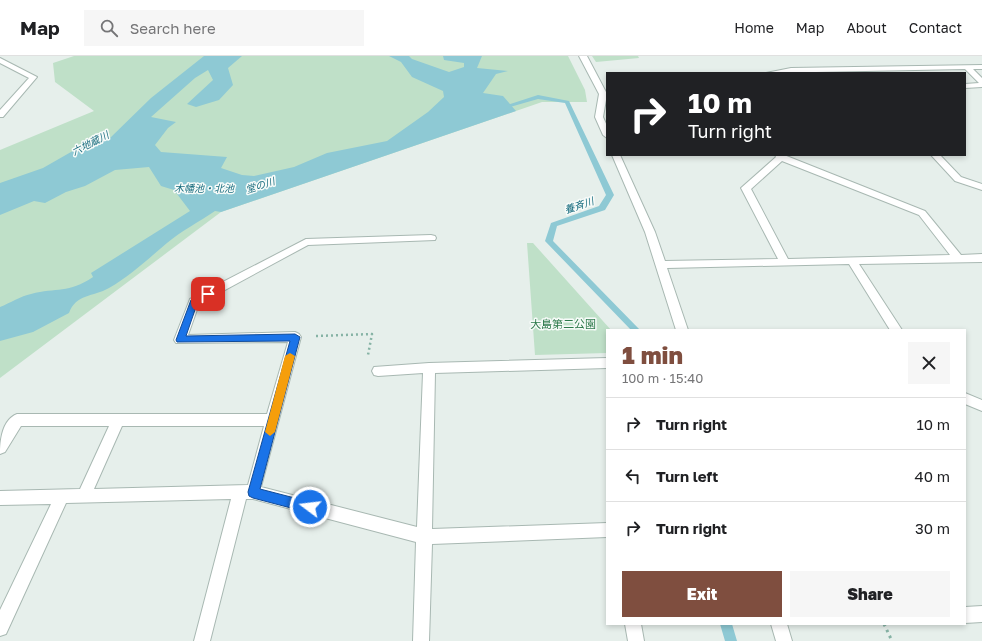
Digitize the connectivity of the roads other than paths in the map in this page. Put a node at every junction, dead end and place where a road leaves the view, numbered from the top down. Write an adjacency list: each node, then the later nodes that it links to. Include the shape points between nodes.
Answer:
1 (583, 56): 9 (street)
2 (0, 60): 11 (street, via 34,77)
3 (967, 67): 4 (street); 5 (street); 6 (street)
4 (982, 67)
5 (777, 72)
6 (982, 82)
7 (982, 85): 8 (street)
8 (966, 86)
9 (604, 88): 10 (street)
10 (604, 109): 12 (street, via 599,117)
11 (0, 115)
12 (606, 133)
13 (616, 156): 22 (street, via 650,232)
14 (780, 156): 19 (street, via 922,213); 21 (street, via 746,188)
15 (936, 156): 16 (street, via 958,179)
16 (982, 188)
17 (431, 238): 31 (street, via 306,242 194,302 180,340 295,337)
18 (982, 258): 19 (street)
19 (959, 259): 20 (street)
20 (852, 261): 21 (street); 24 (street)
21 (785, 263): 22 (street)
22 (661, 265): 23 (street)
23 (682, 329)
24 (895, 329)
25 (606, 362): 26 (street)
26 (429, 368): 27 (street); 38 (street)
27 (378, 371)
28 (966, 398): 29 (street)
29 (982, 406)
30 (118, 420): 31 (street); 32 (street, via 16,420); 34 (street)
31 (273, 420): 33 (street)
32 (0, 448)
33 (247, 493): 34 (street); 38 (street); 44 (street)
34 (84, 496): 35 (street)
35 (62, 497): 36 (street); 43 (street)
36 (0, 498)
37 (606, 530): 38 (street)
38 (425, 537): 45 (street)
39 (982, 614): 40 (street)
40 (966, 615)
41 (633, 625): 46 (street)
42 (778, 625): 47 (street)
43 (0, 628)
44 (202, 641)
45 (421, 641)
46 (636, 641)
47 (784, 641)

